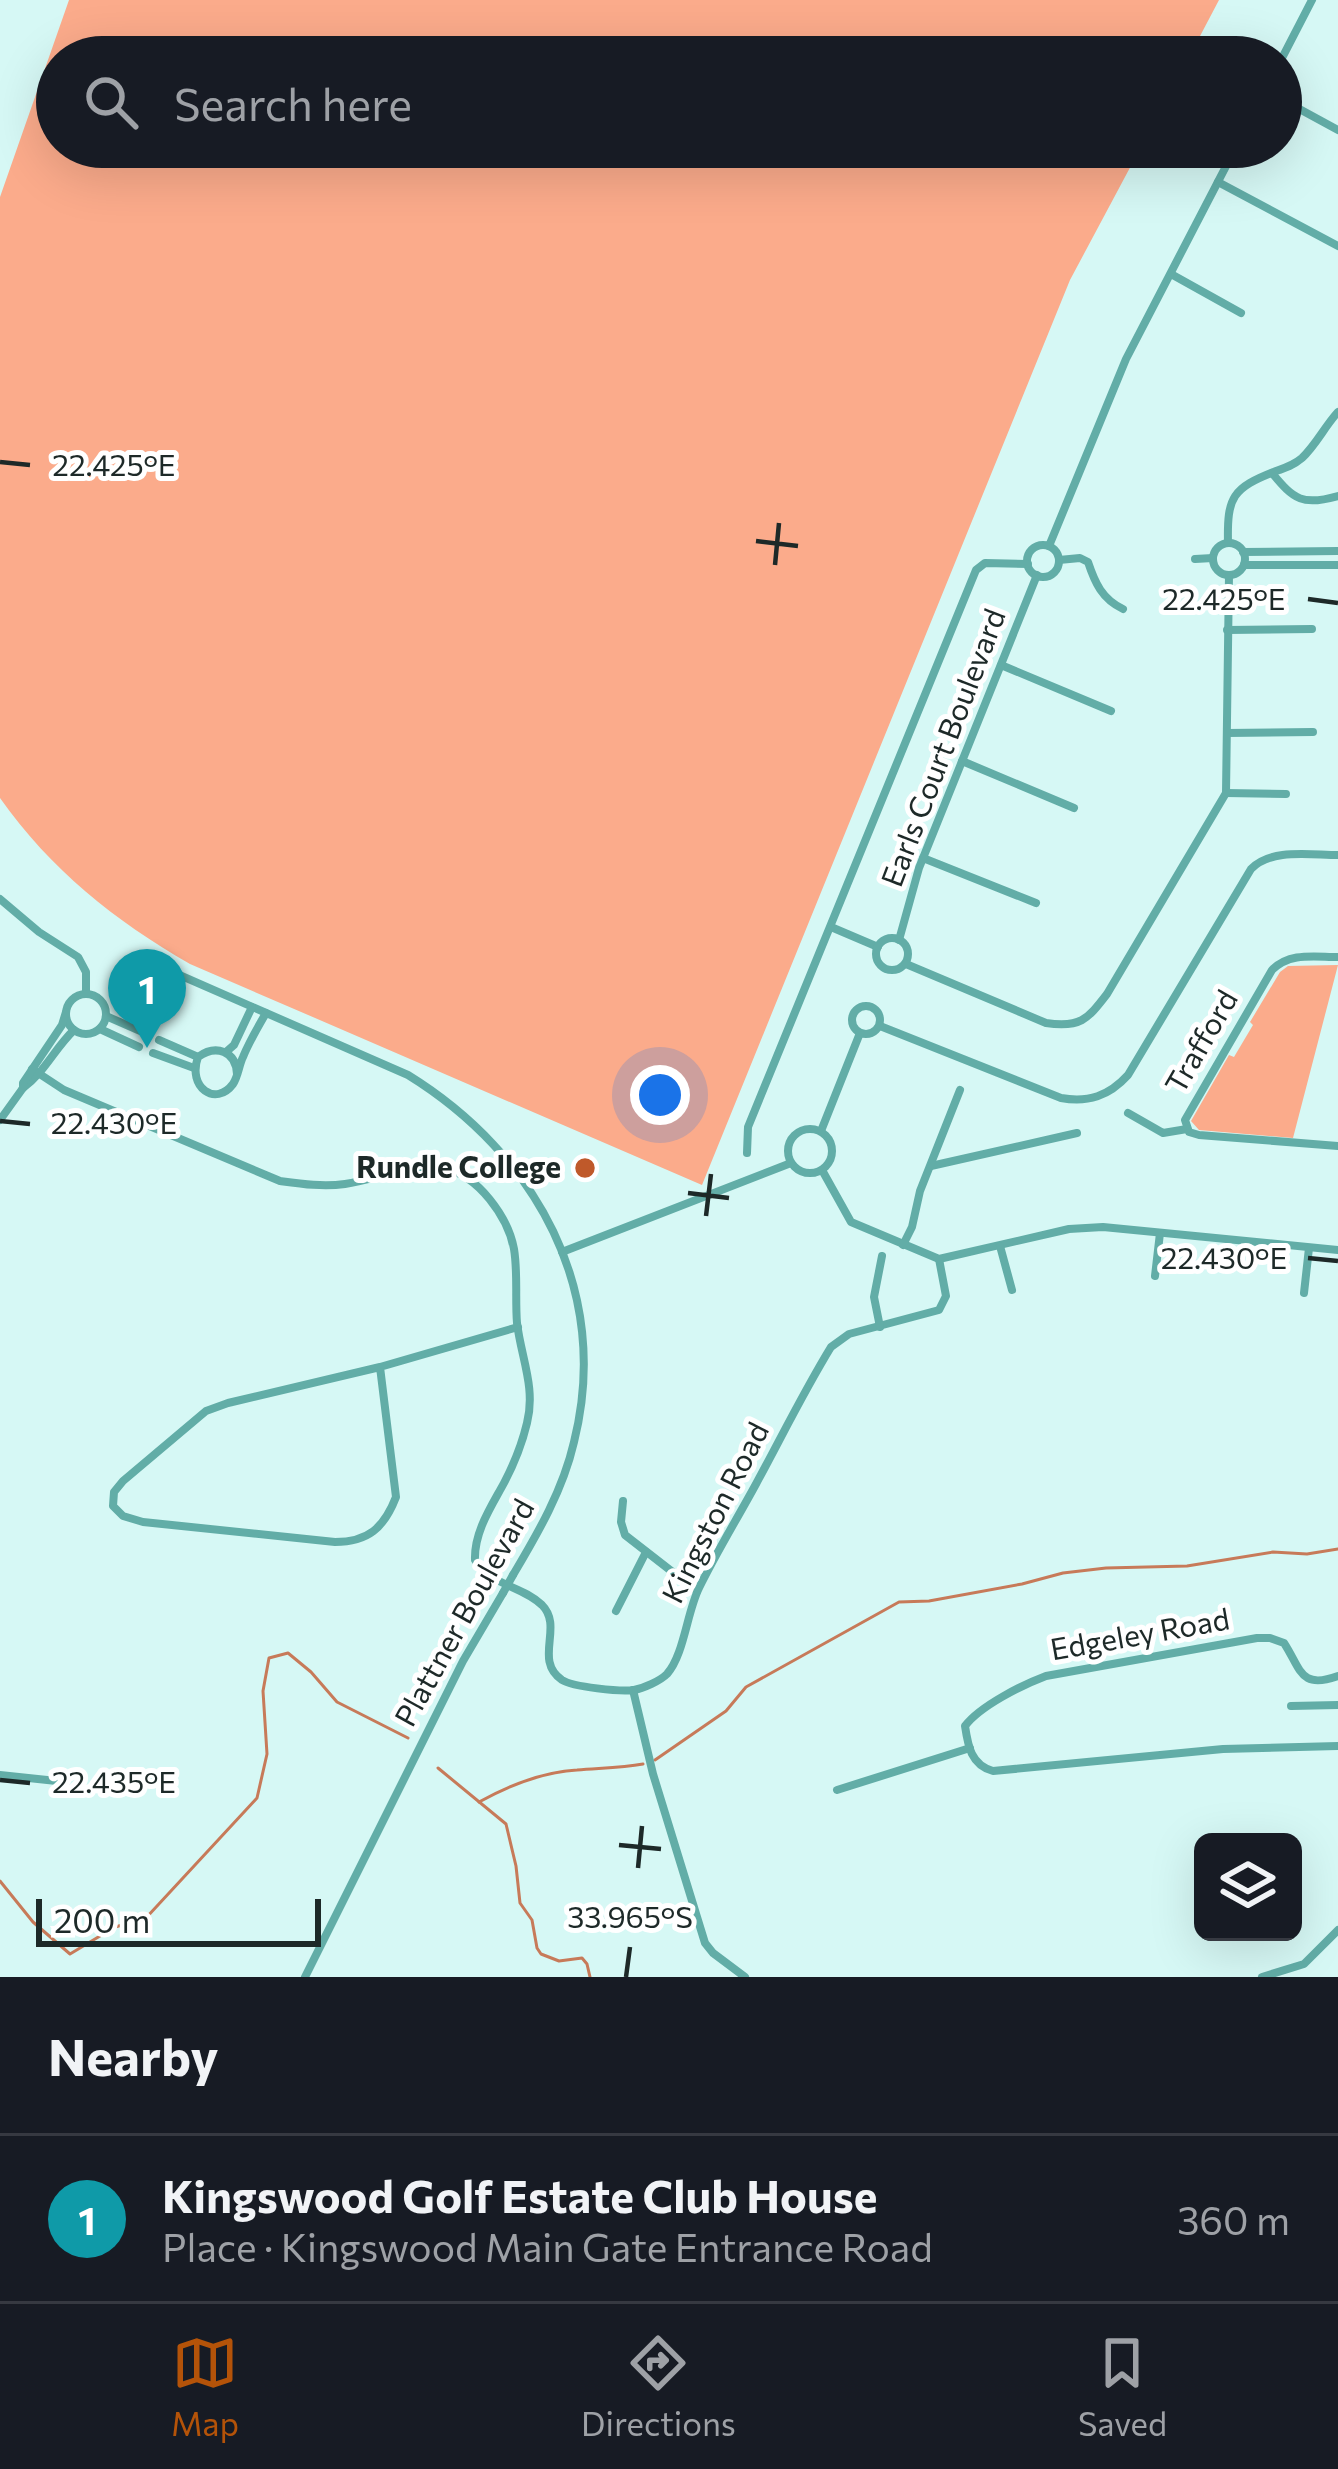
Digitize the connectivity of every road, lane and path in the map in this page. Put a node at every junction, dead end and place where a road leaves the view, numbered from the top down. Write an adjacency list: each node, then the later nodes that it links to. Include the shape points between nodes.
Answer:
1 (1312, 0): 2 (street)
2 (1293, 36)
3 (1302, 110): 4 (street)
4 (1338, 130)
5 (1225, 168): 6 (street)
6 (1218, 182): 7 (street); 8 (street)
7 (1338, 246)
8 (1171, 274): 9 (street); 14 (street, via 1126,358)
9 (1241, 313)
10 (1338, 412): 11 (street, via 1302,458)
11 (1272, 473): 12 (street, via 1296,498); 13 (street, via 1236,493)
12 (1338, 496)
13 (1228, 543): 16 (street); 17 (street)
14 (1048, 546): 19 (street); 20 (street, via 1031,550)
15 (1338, 550): 16 (street)
16 (1243, 552): 21 (street)
17 (1213, 558): 18 (street); 24 (street)
18 (1195, 559)
19 (1059, 560): 23 (street, via 1052,574); 25 (street, via 1088,562 1098,590)
20 (1028, 564): 23 (street); 40 (street, via 985,562 976,569)
21 (1244, 565): 22 (street); 24 (street)
22 (1338, 566)
23 (1037, 575): 28 (street, Earls Court Boulevard)
24 (1229, 575): 27 (street)
25 (1123, 609)
26 (1312, 629): 27 (street)
27 (1227, 630): 31 (street)
28 (1001, 665): 29 (street); 32 (street, Earls Court Boulevard)
29 (1111, 711)
30 (1313, 732): 31 (street)
31 (1227, 733): 33 (street)
32 (962, 761): 35 (street); 37 (street, Earls Court Boulevard)
33 (1226, 793): 34 (street); 45 (street, via 1087,1018 1046,1023)
34 (1286, 794)
35 (1073, 808)
36 (1338, 855): 52 (street, via 1258,862 1127,1075 1090,1100 1060,1098)
37 (923, 858): 39 (street); 41 (street, Earls Court Boulevard)
38 (0, 898): 46 (street, via 78,957)
39 (1036, 903)
40 (830, 927): 42 (street); 75 (street, via 748,1127)
41 (899, 940): 42 (street); 45 (street)
42 (878, 947): 45 (street, via 877,961 887,970)
43 (1338, 957): 71 (street, Trafford, via 1295,957 1272,970 1189,1110)
44 (152, 963): 47 (street, Plattner Boulevard)
45 (906, 964)
46 (86, 994): 48 (street); 50 (street, via 103,1003)
47 (252, 1007): 49 (street, Plattner Boulevard); 61 (street)
48 (66, 1012): 54 (street); 66 (street)
49 (266, 1013): 67 (street); 84 (street, Plattner Boulevard, via 408,1075 449,1102 517,1169)
50 (106, 1016): 51 (street); 53 (street)
51 (127, 1025): 55 (street); 57 (street)
52 (880, 1026): 56 (street); 56 (street, via 876,1009 862,1006 852,1016)
53 (100, 1029): 54 (street); 57 (street)
54 (74, 1030): 66 (street)
55 (145, 1033)
56 (860, 1033): 72 (street)
57 (121, 1039): 60 (street)
58 (159, 1040): 59 (street)
59 (173, 1046): 63 (street); 64 (street)
60 (139, 1047)
61 (226, 1052): 63 (street); 67 (street)
62 (153, 1053): 64 (street)
63 (198, 1057): 65 (street)
64 (168, 1060): 65 (street)
65 (194, 1068): 67 (street, via 207,1092 226,1090)
66 (36, 1071): 70 (street); 90 (street, via 280,1181 344,1184 412,1168 464,1176 489,1201 513,1246)
67 (237, 1074)
68 (961, 1090): 77 (street)
69 (1128, 1113): 71 (street, via 1163,1133)
70 (0, 1120)
71 (1187, 1130): 74 (street, Trafford)
72 (820, 1131): 76 (street, via 793,1136); 78 (street, via 832,1154)
73 (1077, 1133): 77 (street)
74 (1338, 1147)
75 (747, 1153)
76 (791, 1163): 78 (street, via 808,1173); 84 (street)
77 (930, 1167): 80 (street)
78 (822, 1170): 80 (street, via 850,1222)
79 (1160, 1233): 81 (street, via 1087,1227); 82 (street); 87 (street)
80 (903, 1244): 86 (street)
81 (1000, 1246): 86 (street); 88 (street)
82 (1309, 1248): 83 (street); 89 (street)
83 (1338, 1250)
84 (562, 1252): 107 (street, Plattner Boulevard, bridge, via 585,1370 558,1492 463,1660)
85 (882, 1256): 91 (street, via 874,1298)
86 (939, 1258): 91 (street, Kingston Road, via 946,1295 939,1310)
87 (1155, 1276)
88 (1012, 1290)
89 (1304, 1293)
90 (518, 1327): 92 (street); 98 (street, via 529,1417 475,1560 549,1615 548,1658 564,1682)
91 (880, 1327): 95 (street, Kingston Road, via 832,1347)
92 (380, 1366): 92 (street, via 206,1411 123,1481 113,1506 143,1522 364,1539 396,1497)
93 (622, 1501): 94 (street, via 622,1528)
94 (646, 1552): 95 (street); 96 (street)
95 (697, 1591): 98 (street, Kingston Road, via 670,1670)
96 (616, 1611)
97 (1338, 1676): 102 (street, Edgeley Road, via 1304,1677 1288,1647 1270,1638 1057,1674 970,1719)
98 (633, 1690): 108 (street, via 705,1943)
99 (1338, 1705): 100 (street)
100 (1291, 1706)
101 (1338, 1746): 102 (street, via 993,1771)
102 (970, 1748): 105 (street)
103 (0, 1775): 104 (street)
104 (66, 1782)
105 (837, 1790)
106 (1338, 1930): 109 (street, via 1304,1964)
107 (305, 1977)
108 (746, 1977)
109 (1262, 1977)

